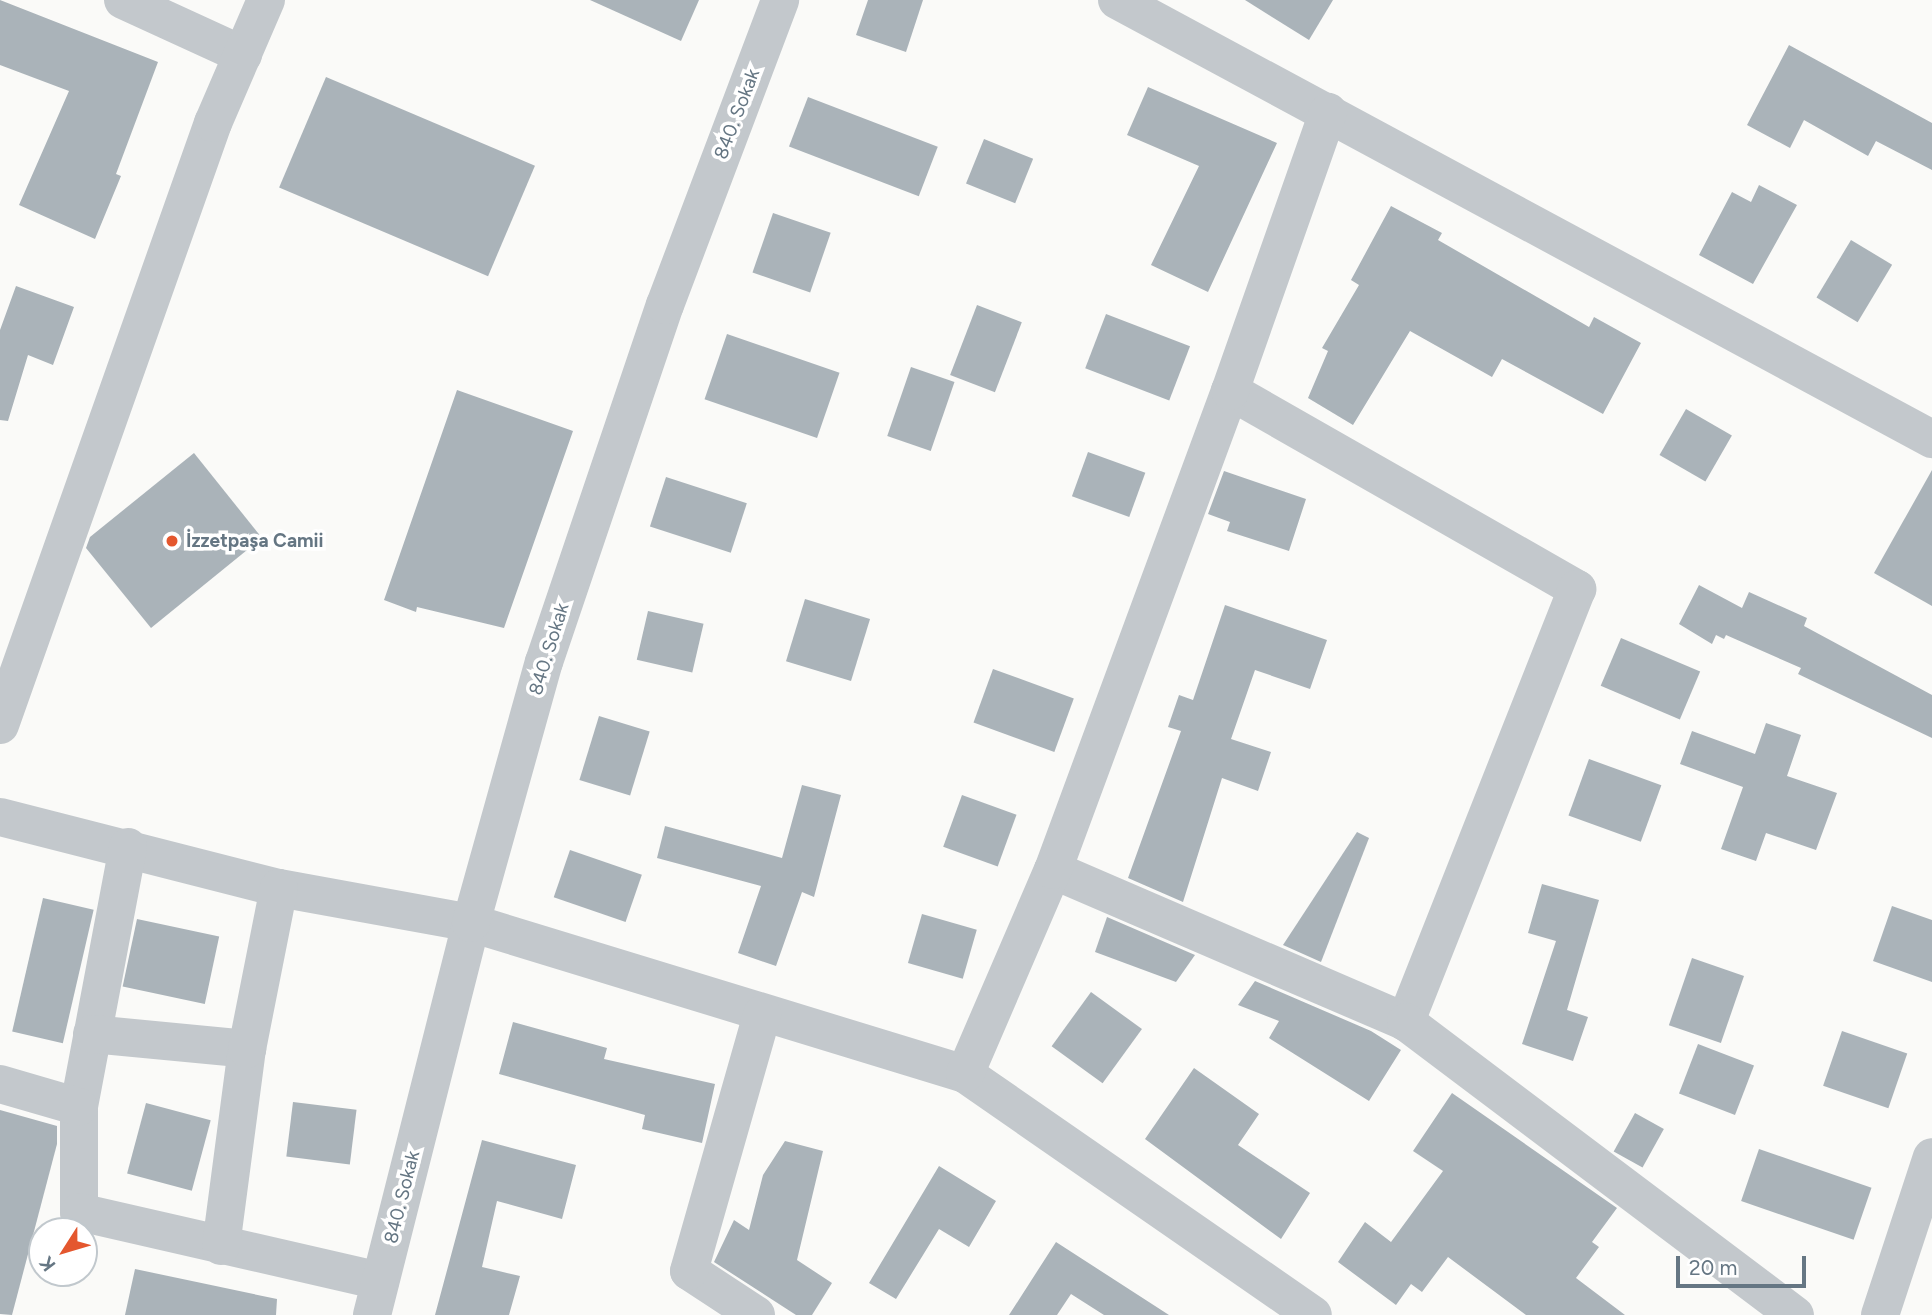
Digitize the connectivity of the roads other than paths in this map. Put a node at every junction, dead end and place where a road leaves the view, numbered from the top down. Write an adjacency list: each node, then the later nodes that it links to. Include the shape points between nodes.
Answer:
1 (123, 0): 5 (street)
2 (266, 0): 5 (street)
3 (780, 0): 14 (street, 840. Sokak, via 586,532)
4 (1116, 0): 6 (street)
5 (243, 55): 9 (street, via 214,123)
6 (1328, 112): 7 (street); 8 (street)
7 (1230, 391): 12 (street); 16 (street, via 1577,589)
8 (1932, 439)
9 (0, 725)
10 (0, 817): 11 (street)
11 (128, 847): 13 (street); 17 (street)
12 (1053, 870): 16 (street); 19 (street)
13 (279, 888): 14 (street); 18 (street)
14 (471, 923): 15 (street); 24 (street, 840. Sokak)
15 (762, 1014): 19 (street); 25 (street, via 689,1271)
16 (1406, 1022): 27 (street)
17 (92, 1034): 18 (street); 21 (street)
18 (247, 1049): 23 (street)
19 (965, 1074): 26 (street)
20 (0, 1084): 21 (street)
21 (79, 1107): 23 (street, via 79,1212)
22 (1932, 1157): 28 (street)
23 (221, 1246): 24 (street)
24 (376, 1298)
25 (756, 1315)
26 (1312, 1315)
27 (1795, 1315)
28 (1880, 1315)

